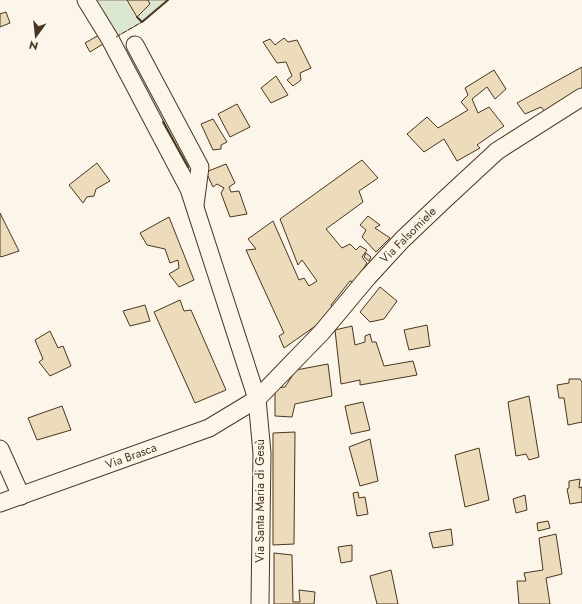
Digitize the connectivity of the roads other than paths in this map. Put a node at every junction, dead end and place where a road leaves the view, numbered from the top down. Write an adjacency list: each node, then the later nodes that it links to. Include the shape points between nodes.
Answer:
1 (86, 0): 4 (street, Via Santa Maria di Gesù, via 110,39 178,168)
2 (135, 45): 4 (street, via 200,167)
3 (582, 97): 5 (street, Via Falsomiele, via 497,151 443,201 402,240 322,332)
4 (195, 207): 5 (street, Via Santa Maria di Gesù)
5 (257, 399): 7 (street, Via Brasca, via 208,428); 9 (street, Via Santa Maria di Gesù, via 262,453)
6 (0, 449): 7 (street)
7 (21, 496): 8 (street, Via Brasca)
8 (0, 503)
9 (260, 604)

